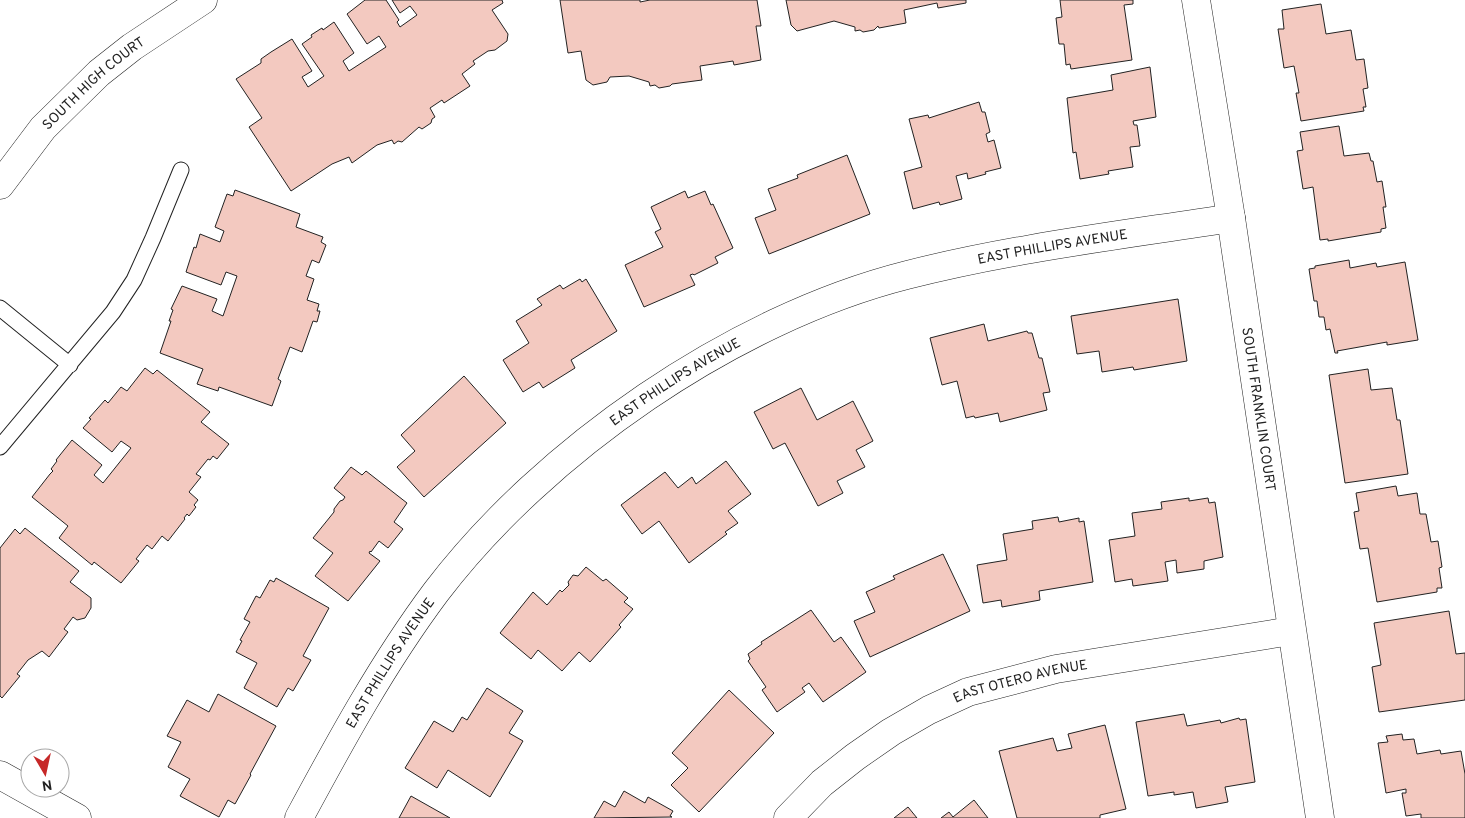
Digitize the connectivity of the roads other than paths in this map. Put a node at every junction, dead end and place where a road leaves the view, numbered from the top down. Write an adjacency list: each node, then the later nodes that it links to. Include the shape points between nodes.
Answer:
1 (204, 0): 4 (street, SOUTH HIGH COURT, via 132,47 99,73 43,128)
2 (1196, 0): 5 (street, SOUTH FRANKLIN COURT)
3 (181, 170): 7 (lane, via 134,280)
4 (0, 185)
5 (1231, 218): 9 (street, SOUTH FRANKLIN COURT); 12 (street, EAST PHILLIPS AVENUE, via 1004,254 905,275 857,290 764,328 704,360 648,396 550,471 472,549 438,590 377,677)
6 (0, 308): 7 (lane)
7 (70, 365): 8 (lane)
8 (0, 447)
9 (1291, 631): 13 (street, EAST OTERO AVENUE, via 1056,669 968,692 929,710 855,757); 14 (street, SOUTH FRANKLIN COURT)
10 (0, 775): 11 (street)
11 (77, 818)
12 (299, 818)
13 (788, 818)
14 (1320, 818)

